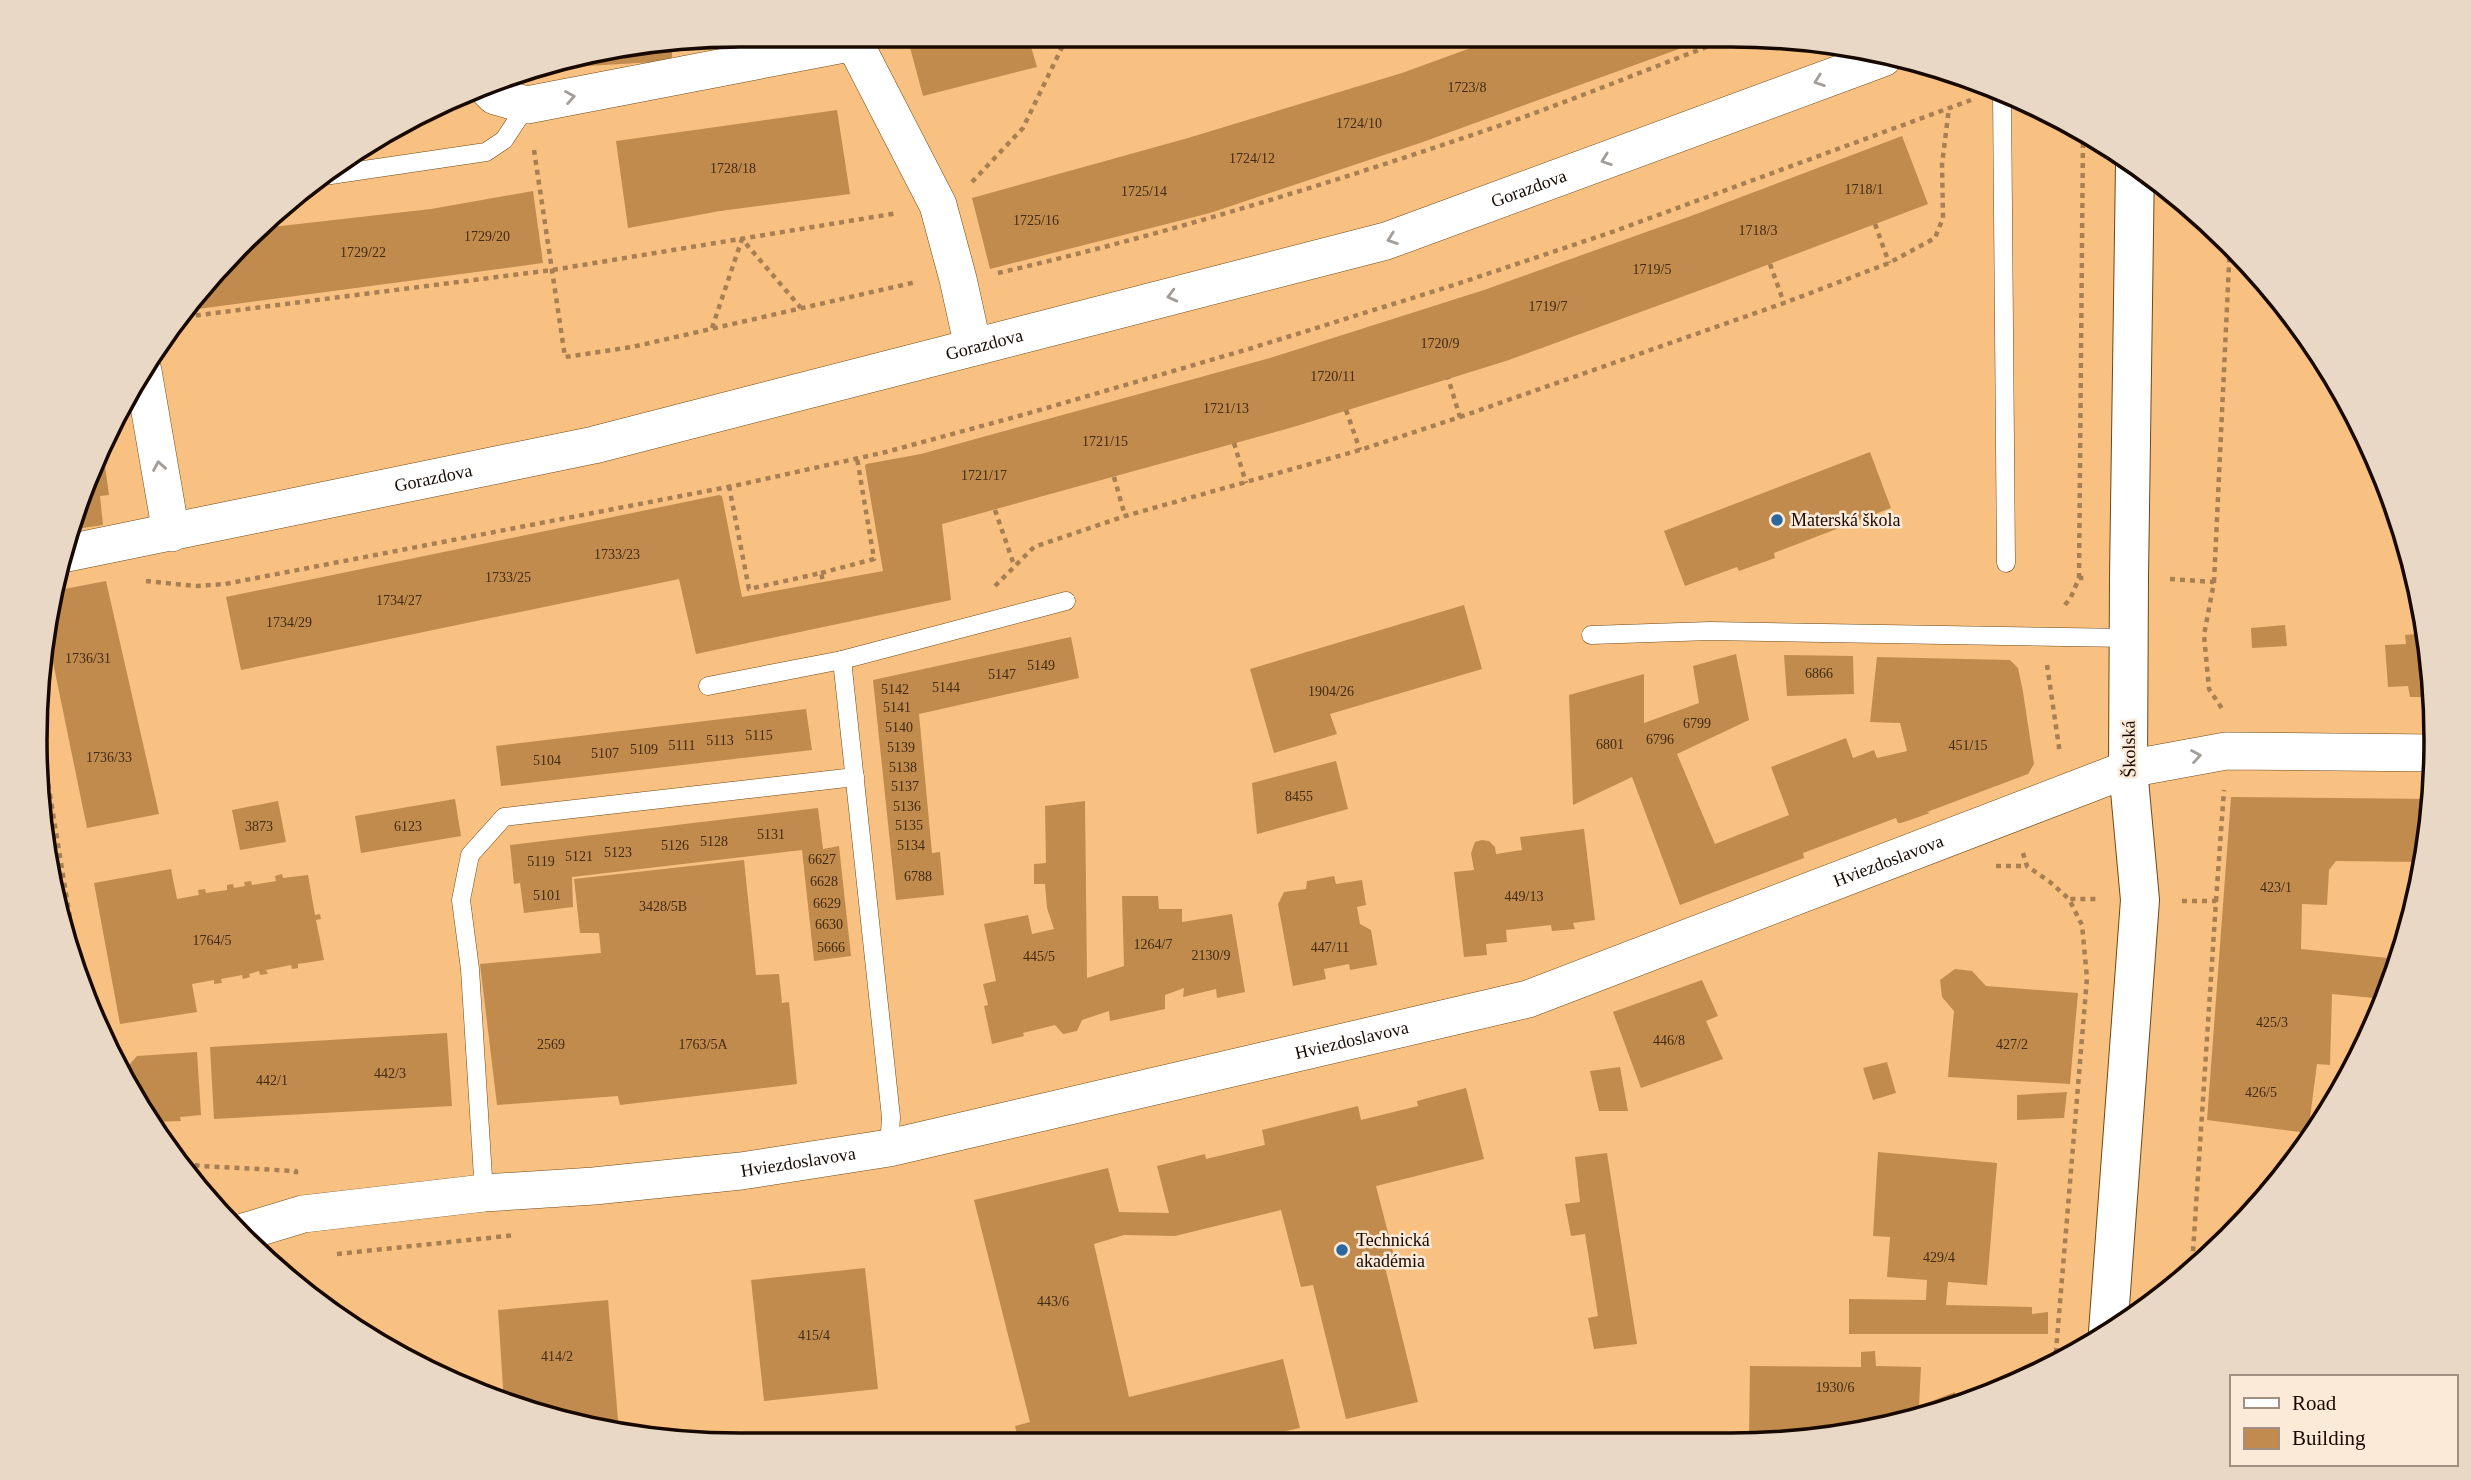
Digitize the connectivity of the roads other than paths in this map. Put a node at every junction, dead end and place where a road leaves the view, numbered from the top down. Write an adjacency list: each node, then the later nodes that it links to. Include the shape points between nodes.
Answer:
1 (824, 47): 6 (street, one-way to 1)
2 (858, 47): 9 (street, via 937,205)
3 (1872, 62): 9 (street, Gorazdova, one-way to 9, via 1385,241)
4 (492, 93): 6 (street)
5 (2002, 103): 13 (lane)
6 (527, 105): 7 (lane, via 504,140 486,152)
7 (342, 173)
8 (2136, 178): 16 (main road, Školská)
9 (973, 347): 11 (street, Gorazdova, via 594,445)
10 (146, 384): 11 (street, one-way to 10)
11 (171, 533): 12 (street, Gorazdova)
12 (74, 552)
13 (2007, 563)
14 (1066, 601): 17 (lane)
15 (1591, 635): 16 (lane, via 1710,631)
16 (2129, 638): 20 (main road, Školská)
17 (842, 660): 18 (lane); 21 (lane)
18 (708, 686)
19 (2423, 753): 20 (street, Hviezdoslavova, one-way to 19, via 2226,751)
20 (2129, 769): 22 (street, Hviezdoslavova, via 1528,999); 25 (main road, Školská, via 2140,900)
21 (855, 777): 22 (lane, via 891,1117); 23 (lane, via 504,817 470,855 461,900 470,969)
22 (889, 1147): 23 (street, Hviezdoslavova, via 741,1171)
23 (484, 1193): 24 (street, Hviezdoslavova, via 303,1213)
24 (250, 1230)
25 (2109, 1320)

